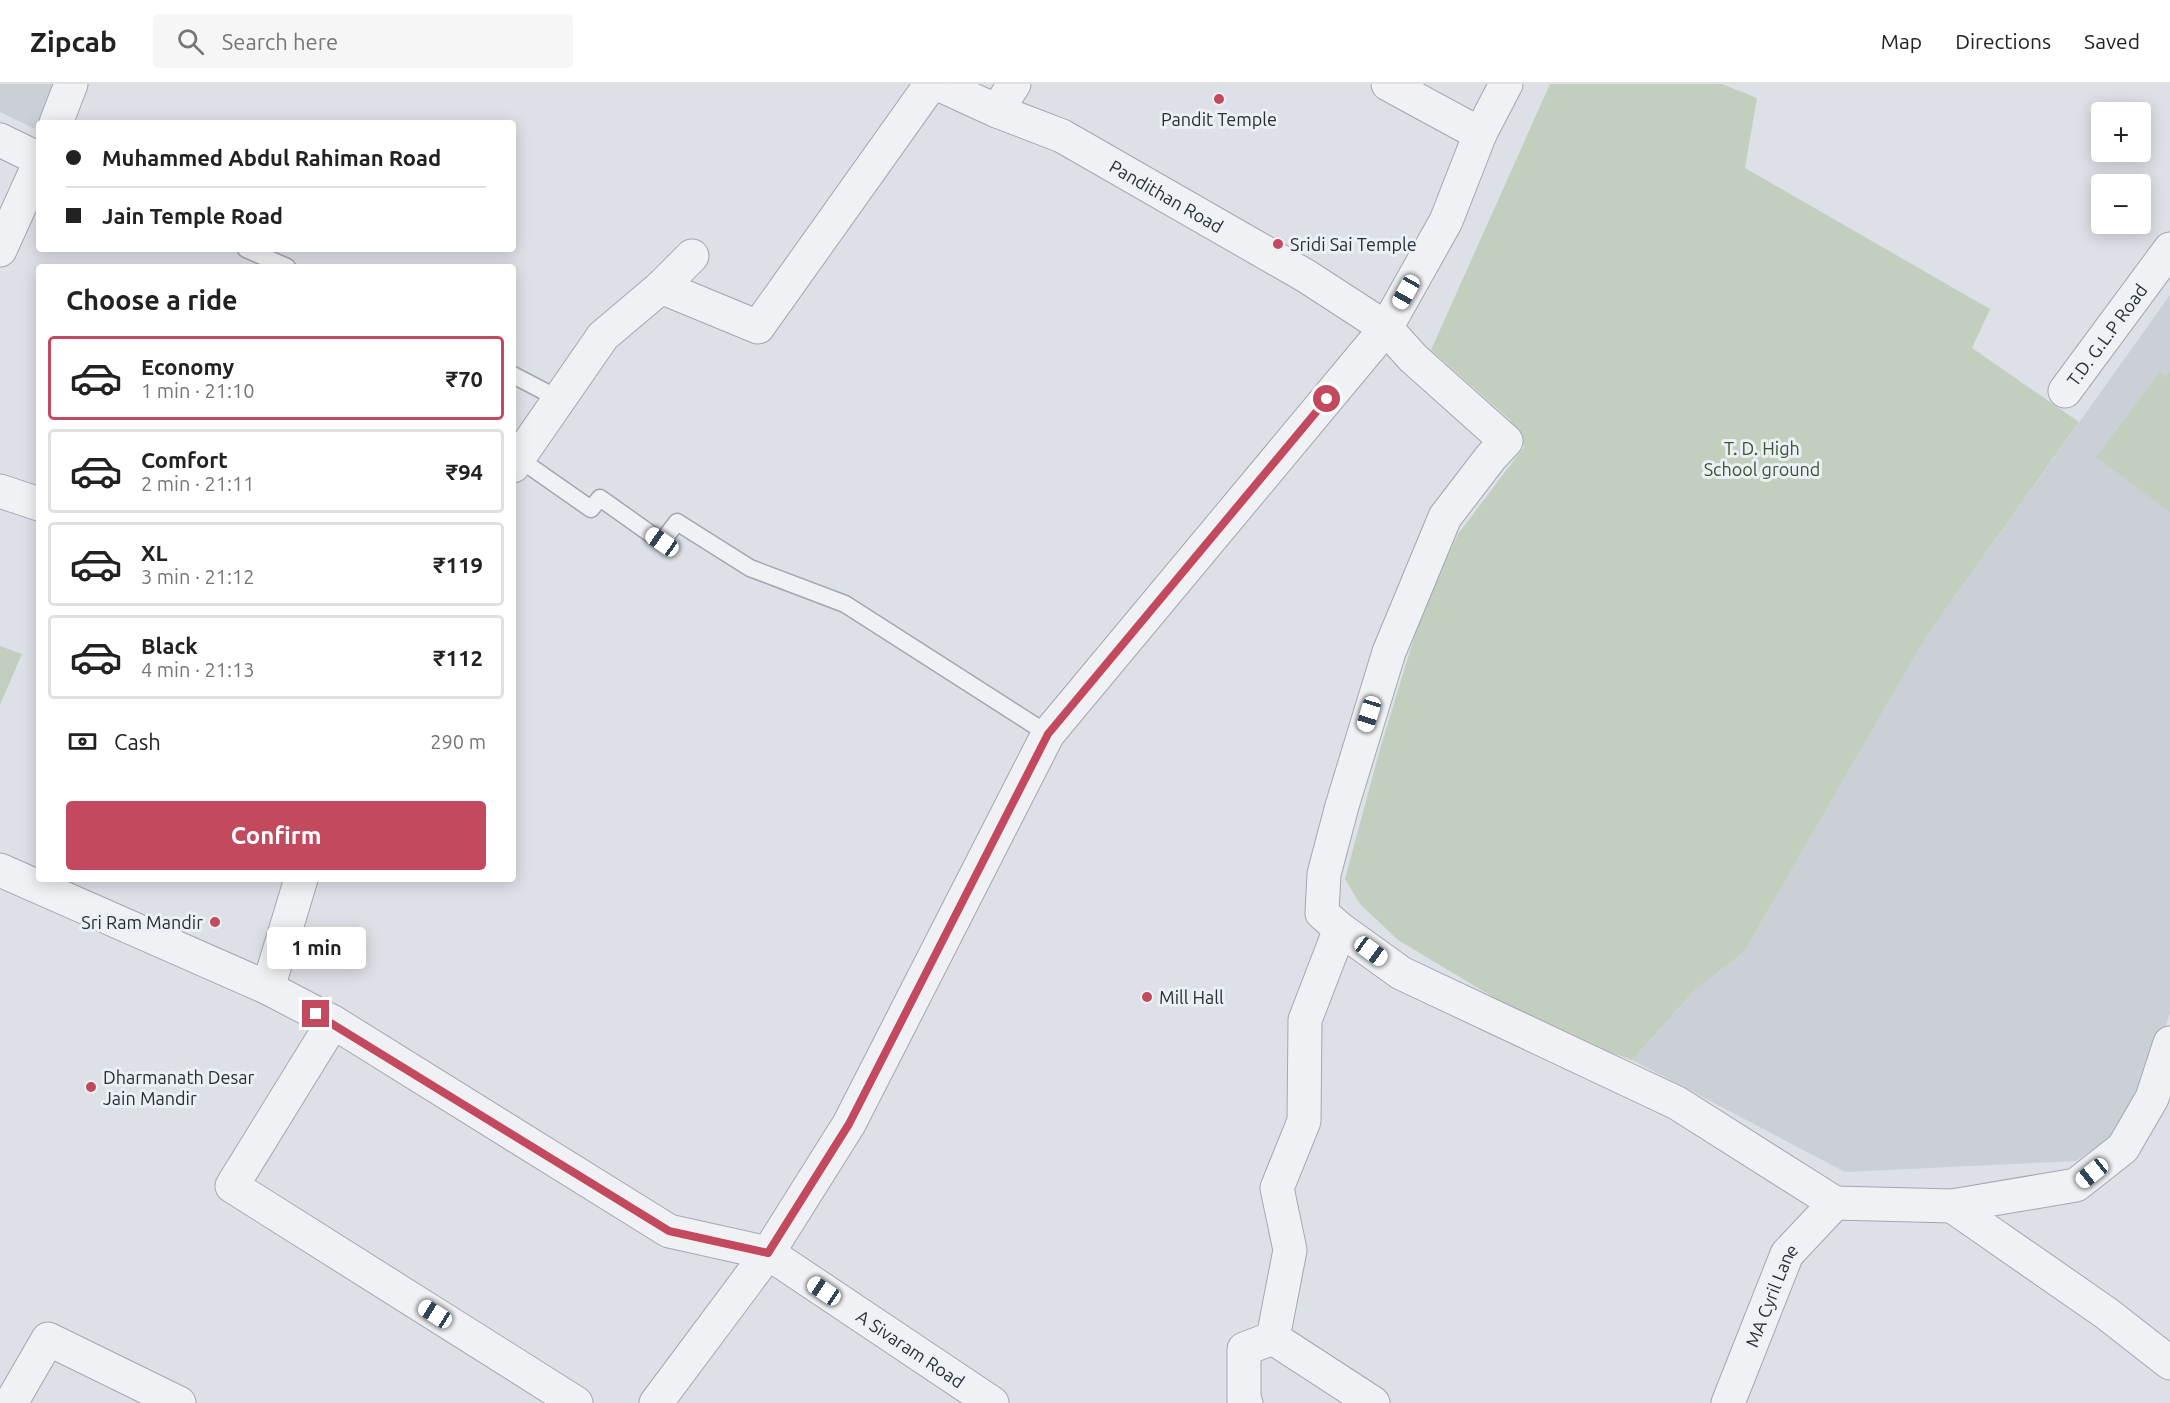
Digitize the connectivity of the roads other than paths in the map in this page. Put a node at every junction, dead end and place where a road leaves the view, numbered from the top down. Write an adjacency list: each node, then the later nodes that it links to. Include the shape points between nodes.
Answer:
1 (71, 84): 8 (street)
2 (931, 84): 18 (street, via 758,327)
3 (938, 84): 7 (street, Pandithan Road)
4 (1014, 84): 7 (street)
5 (1388, 84): 9 (street)
6 (1506, 84): 9 (street)
7 (997, 111): 19 (street, Pandithan Road, via 1062,135 1306,276)
8 (57, 120)
9 (1480, 135): 19 (street, via 1446,221)
10 (0, 140): 11 (street)
11 (36, 158)
12 (36, 171): 14 (street)
13 (2170, 249): 21 (street, T.D. G.L.P Road)
14 (0, 250)
15 (253, 252): 17 (lane)
16 (692, 256): 18 (street)
17 (280, 264)
18 (661, 287): 22 (street, via 603,336)
19 (1386, 328): 26 (street); 29 (street, Pandithan Road, via 1413,358 1506,441 1444,517 1389,652 1324,874 1322,913)
20 (516, 377): 22 (lane)
21 (2065, 391)
22 (559, 399): 23 (street)
23 (516, 462): 26 (lane, via 591,509 600,498 662,542 677,522 750,568 845,604)
24 (0, 491): 25 (street)
25 (36, 503)
26 (1048, 734): 35 (street, via 849,1124)
27 (0, 870): 30 (street)
28 (300, 882): 30 (street)
29 (1340, 929): 33 (street, via 1401,973 1677,1103); 36 (street, via 1305,1020 1304,1121 1277,1188 1290,1250)
30 (268, 988): 31 (street)
31 (333, 1022): 35 (street, via 669,1231); 40 (street, via 232,1186)
32 (2170, 1043): 34 (street, via 2152,1098 2123,1148 2076,1185)
33 (1835, 1203): 34 (street); 45 (street, MA Cyril Lane, via 1787,1254)
34 (1952, 1206): 37 (street, via 2106,1313)
35 (768, 1253): 41 (street); 42 (street, A Sivaram Road)
36 (1273, 1338): 43 (street, via 1244,1350); 44 (street)
37 (2170, 1363)
38 (11, 1403): 39 (street, via 48,1339)
39 (179, 1403)
40 (576, 1403)
41 (656, 1403)
42 (992, 1403)
43 (1246, 1403)
44 (1373, 1403)
45 (1728, 1403)

